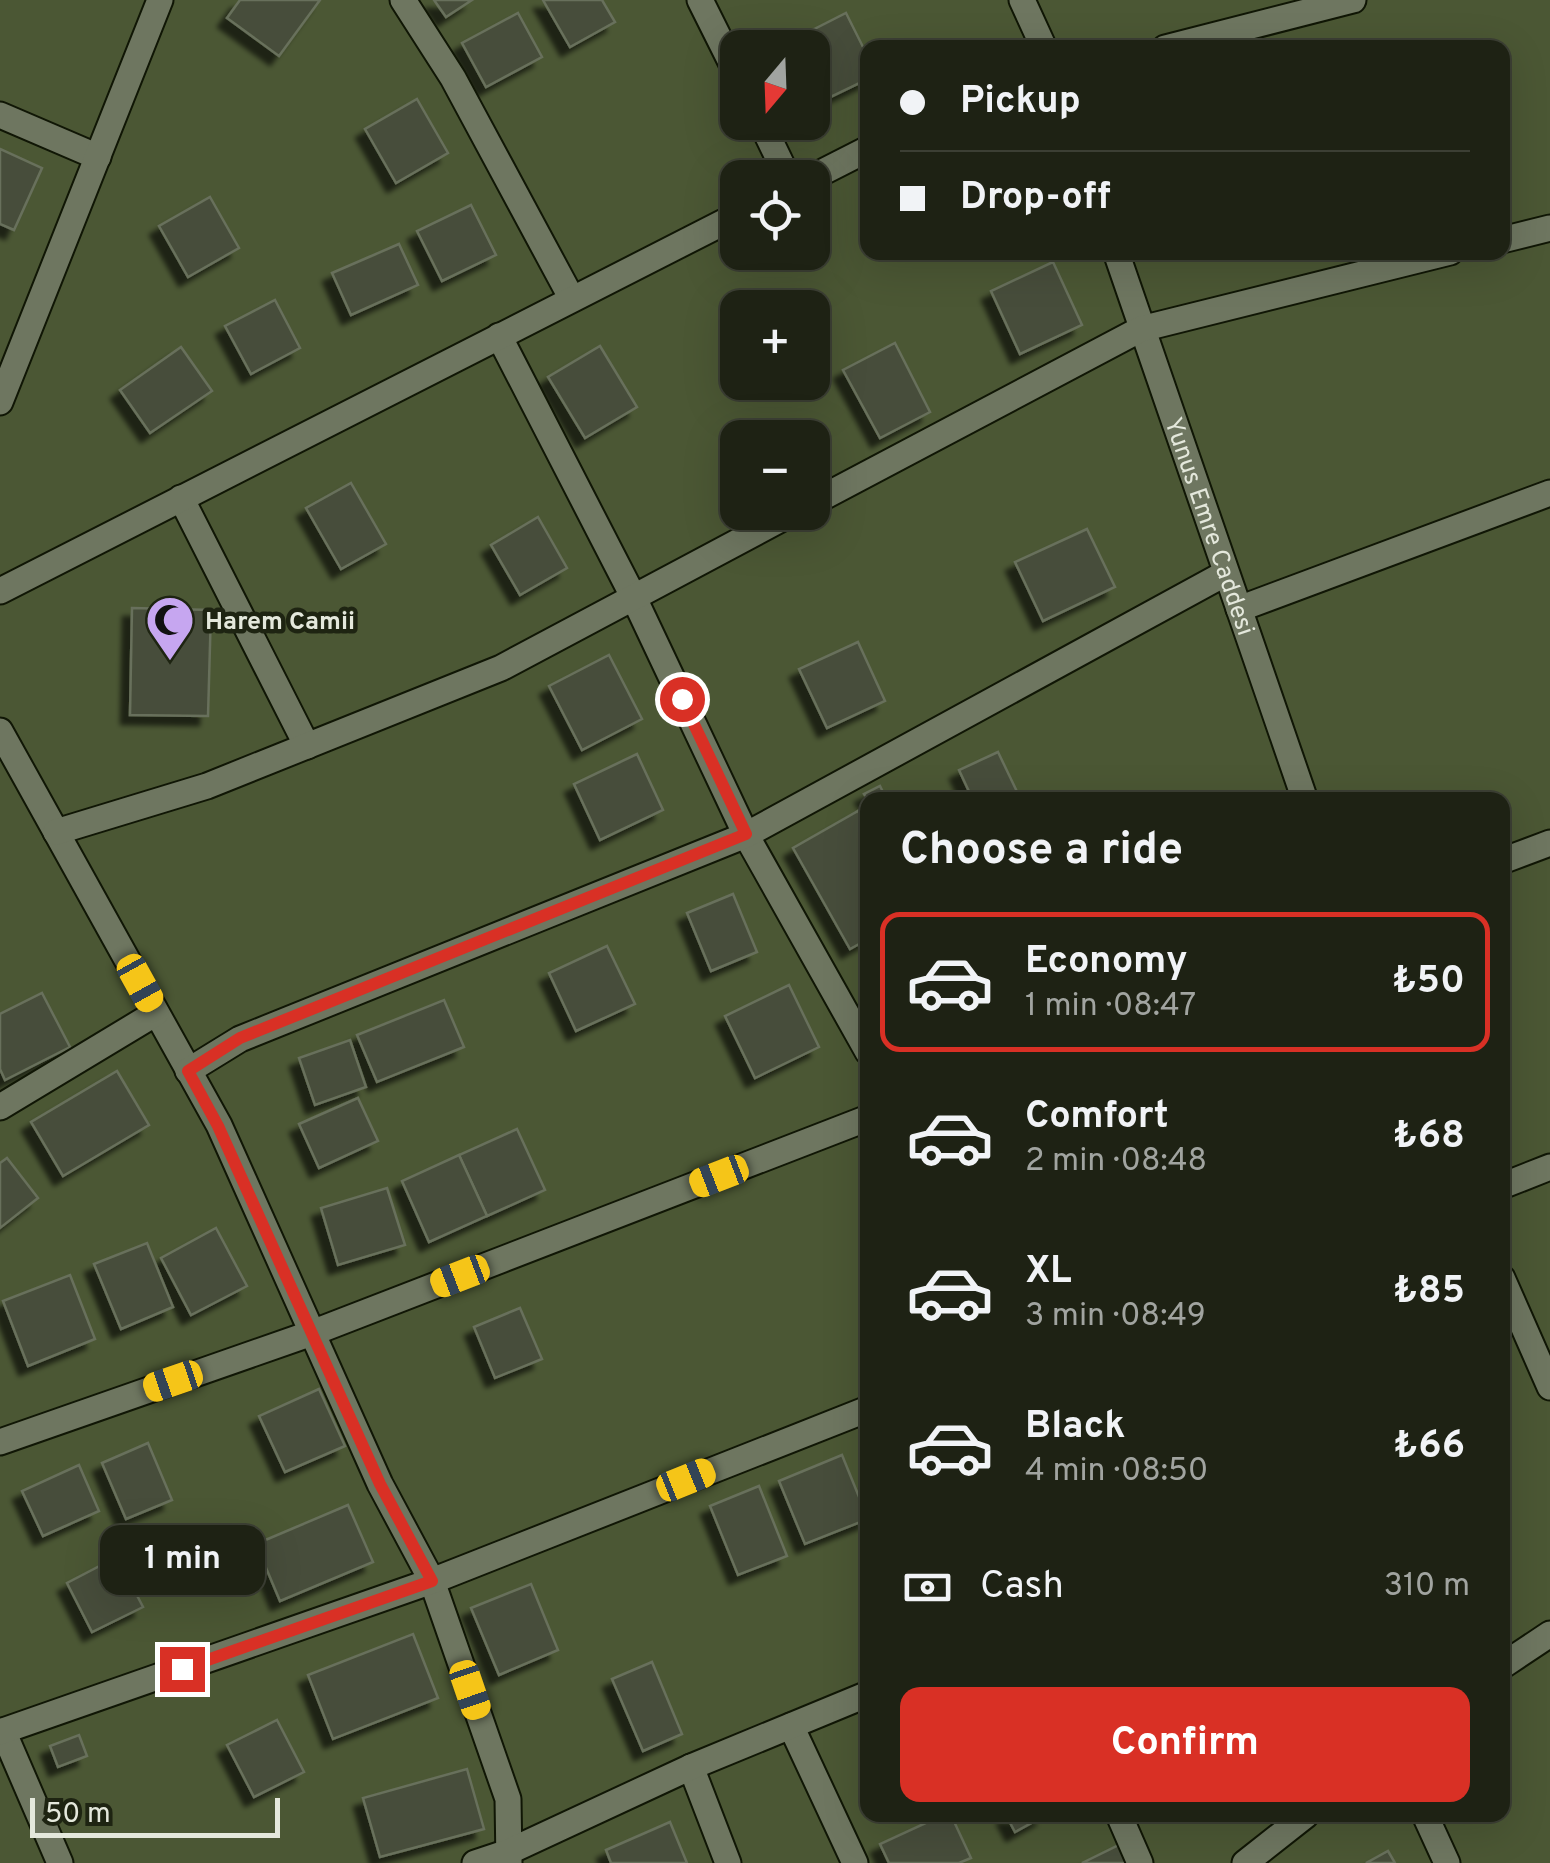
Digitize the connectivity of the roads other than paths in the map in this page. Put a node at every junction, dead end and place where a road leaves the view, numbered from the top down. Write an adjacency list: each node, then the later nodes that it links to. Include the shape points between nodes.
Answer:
1 (160, 0): 11 (street)
2 (403, 0): 18 (street)
3 (700, 0): 6 (street)
4 (1022, 0): 7 (street)
5 (1353, 0): 8 (street)
6 (720, 40)
7 (1040, 40)
8 (1196, 40)
9 (0, 115): 11 (street)
10 (860, 152): 12 (street)
11 (98, 157): 21 (street)
12 (830, 168)
13 (720, 224): 18 (street)
14 (1550, 228): 15 (street)
15 (1510, 238)
16 (1119, 260): 19 (street, Yunus Emre Caddesi)
17 (1418, 260): 19 (street)
18 (572, 300): 20 (street)
19 (1141, 329): 22 (street); 26 (street, Yunus Emre Caddesi)
20 (500, 336): 24 (street); 28 (street)
21 (2, 390)
22 (830, 493)
23 (1550, 494): 29 (street)
24 (181, 498): 27 (street); 31 (street)
25 (761, 530): 28 (street)
26 (1226, 572): 29 (street, Yunus Emre Caddesi); 34 (street)
27 (0, 590)
28 (634, 598): 31 (street, via 502,668); 34 (street)
29 (1239, 609): 32 (street, Yunus Emre Caddesi)
30 (0, 731): 33 (street)
31 (307, 746): 33 (street, via 208,786)
32 (1303, 792)
33 (56, 832): 37 (street)
34 (746, 834): 38 (street); 39 (street, via 240,1038)
35 (1550, 843): 36 (street)
36 (1510, 857)
37 (156, 1013): 39 (street); 40 (street)
38 (860, 1038)
39 (188, 1071): 45 (street)
40 (0, 1108)
41 (860, 1121): 45 (street)
42 (1550, 1167): 43 (street)
43 (1510, 1183)
44 (1510, 1296): 46 (street)
45 (312, 1333): 48 (street); 49 (street)
46 (1550, 1387)
47 (860, 1411): 49 (street)
48 (0, 1442)
49 (432, 1581): 54 (street); 59 (street, via 508,1799)
50 (1550, 1634): 51 (street)
51 (1510, 1661)
52 (860, 1697): 53 (street)
53 (791, 1726): 55 (street); 63 (street)
54 (1, 1732): 60 (street)
55 (691, 1767): 59 (street); 62 (street)
56 (1122, 1822): 64 (street)
57 (1297, 1822): 65 (street)
58 (1428, 1822): 66 (street)
59 (508, 1858): 61 (street)
60 (60, 1863)
61 (475, 1863)
62 (728, 1863)
63 (855, 1863)
64 (1140, 1863)
65 (1245, 1863)
66 (1447, 1863)

